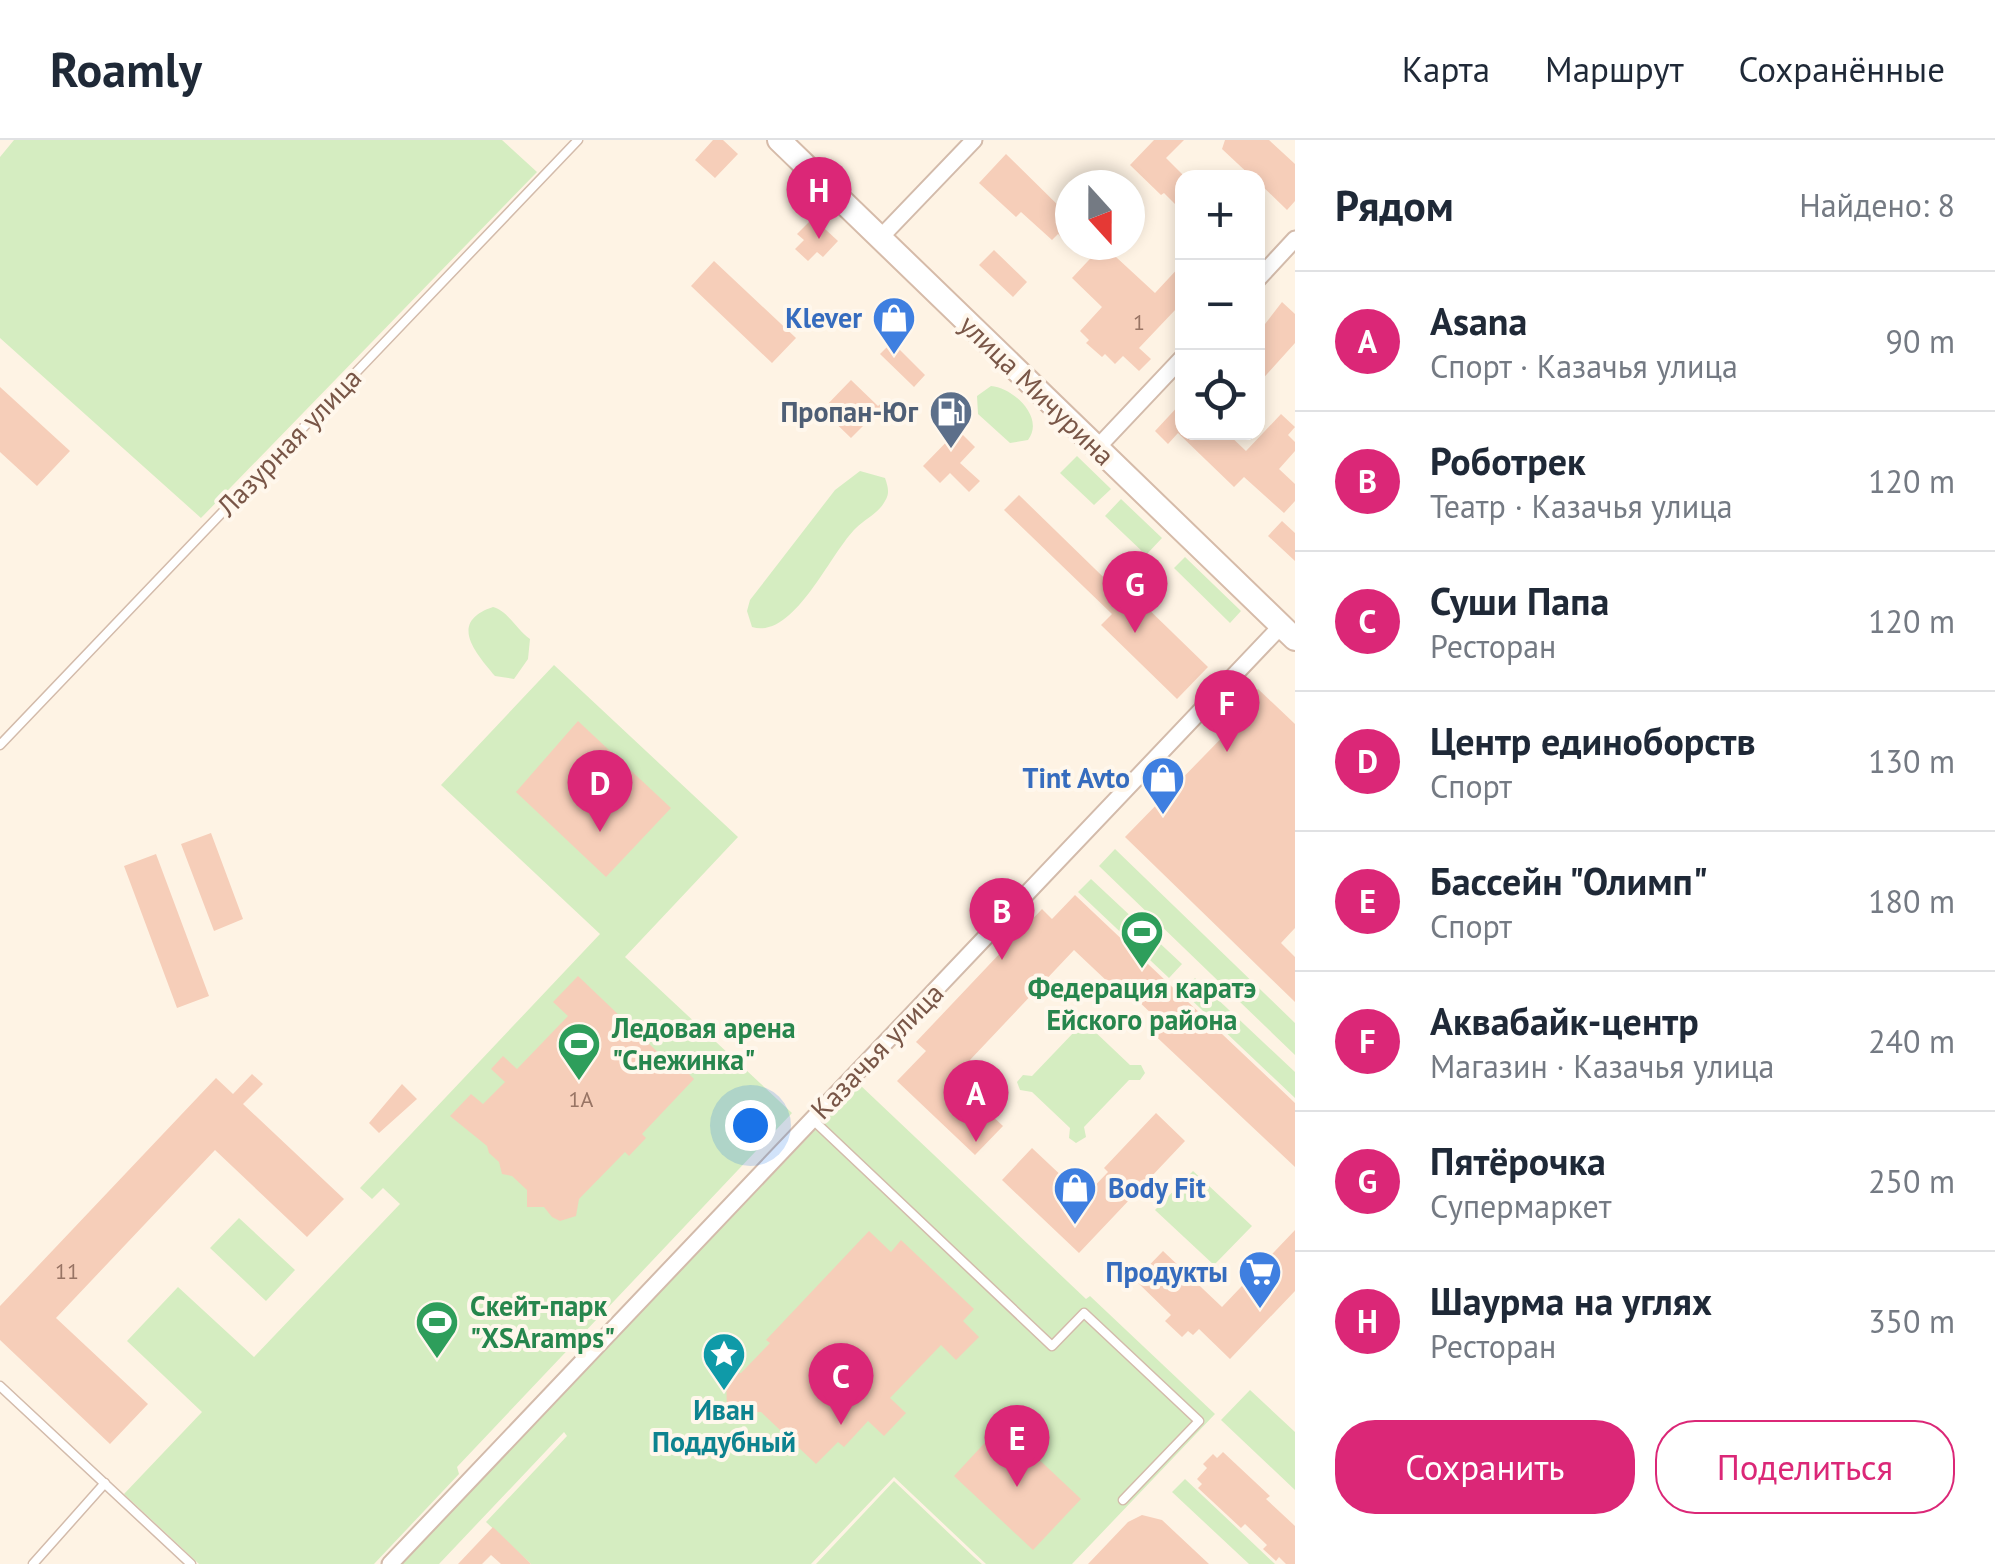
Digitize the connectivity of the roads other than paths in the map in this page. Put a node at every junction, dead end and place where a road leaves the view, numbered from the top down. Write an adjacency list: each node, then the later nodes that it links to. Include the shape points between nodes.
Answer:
1 (578, 140): 10 (lane, Лазурная улица)
2 (779, 140): 4 (street, улица Мичурина)
3 (974, 140): 4 (street)
4 (880, 238): 8 (street, улица Мичурина)
5 (1295, 239): 6 (street)
6 (1265, 271)
7 (1175, 366): 8 (street)
8 (1098, 448): 9 (street, улица Мичурина)
9 (1290, 631): 11 (street, Казачья улица)
10 (0, 745)
11 (812, 1119): 14 (lane, via 1052,1346 1084,1313 1199,1421); 17 (street, Казачья улица)
12 (0, 1386): 13 (lane)
13 (105, 1483): 15 (lane); 16 (lane)
14 (1124, 1500)
15 (33, 1564)
16 (190, 1564)
17 (390, 1564)

